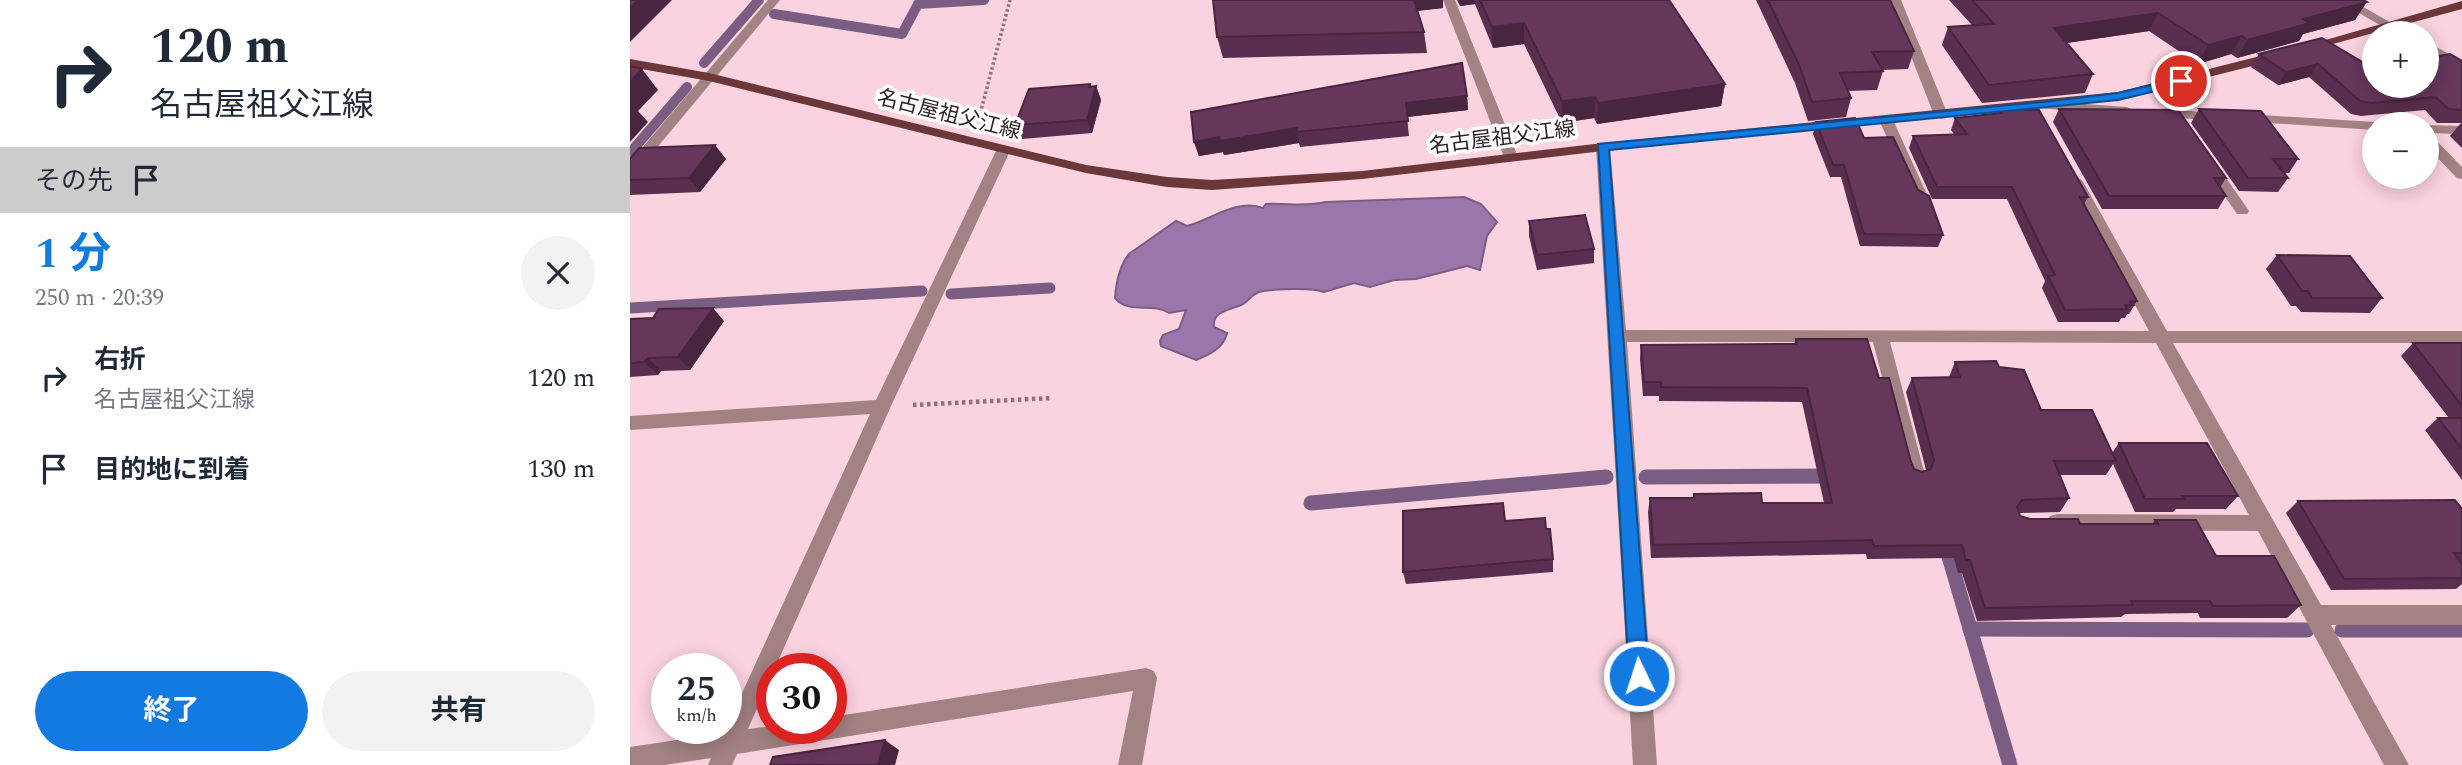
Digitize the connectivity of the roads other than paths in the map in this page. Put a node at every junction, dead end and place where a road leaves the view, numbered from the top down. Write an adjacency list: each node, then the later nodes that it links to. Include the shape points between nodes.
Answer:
1 (774, 0): 12 (street)
2 (1448, 0): 22 (street)
3 (1895, 0): 14 (street)
4 (2342, 0): 6 (street)
5 (2462, 5): 7 (main road, 名古屋祖父江線)
6 (2381, 21)
7 (2404, 21)
8 (2362, 32): 13 (main road, 名古屋祖父江線, via 2118,96)
9 (2439, 53): 11 (street)
10 (630, 63): 12 (main road, 名古屋祖父江線)
11 (2462, 66)
12 (709, 77): 20 (main road, 名古屋祖父江線); 25 (street)
13 (2040, 110): 14 (main road, 名古屋祖父江線); 16 (street)
14 (1941, 115): 15 (main road, 名古屋祖父江線)
15 (1886, 120): 19 (main road, 名古屋祖父江線); 27 (street)
16 (2362, 126)
17 (2439, 129): 18 (street)
18 (2462, 130)
19 (1603, 146): 22 (main road, 名古屋祖父江線); 29 (street)
20 (1004, 149): 22 (main road, 名古屋祖父江線, via 1086,169 1212,185 1362,175); 33 (street)
21 (2439, 151): 26 (street)
22 (1511, 157)
23 (2205, 157): 28 (street)
24 (2068, 166): 31 (street)
25 (630, 170)
26 (2462, 175)
27 (1923, 201)
28 (2242, 211)
29 (1617, 336): 30 (street); 46 (street)
30 (1880, 336): 31 (street); 35 (street)
31 (2161, 336): 32 (street); 37 (street)
32 (2462, 337)
33 (881, 406): 34 (street); 40 (street)
34 (630, 422)
35 (1916, 475)
36 (2034, 522): 37 (street)
37 (2264, 523): 38 (street)
38 (2315, 615): 39 (street); 47 (street)
39 (2462, 615)
40 (742, 717)
41 (847, 725): 45 (street, via 1146,678)
42 (730, 744): 43 (street); 44 (street)
43 (630, 760)
44 (720, 765)
45 (1130, 765)
46 (1645, 765)
47 (2397, 765)

